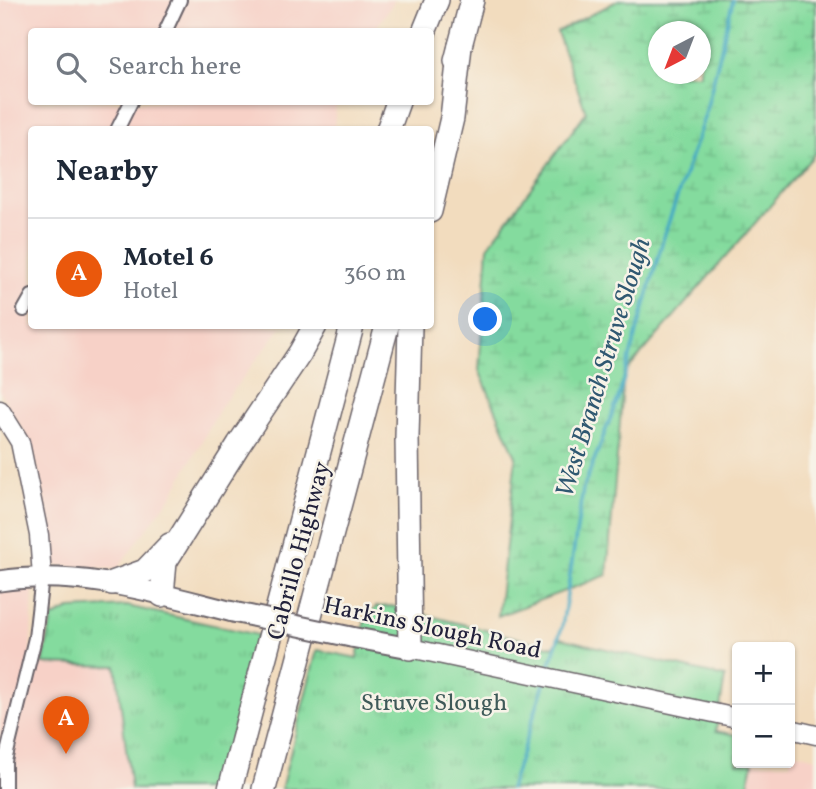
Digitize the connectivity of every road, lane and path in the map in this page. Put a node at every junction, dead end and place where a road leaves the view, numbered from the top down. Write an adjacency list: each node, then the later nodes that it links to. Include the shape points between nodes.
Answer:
1 (180, 0): 4 (street)
2 (437, 0): 5 (highway); 6 (highway)
3 (472, 0): 7 (highway)
4 (167, 28)
5 (426, 28)
6 (430, 28)
7 (460, 46): 14 (highway); 15 (highway, via 452,118)
8 (130, 105): 11 (street)
9 (397, 105): 12 (highway)
10 (410, 105): 13 (highway)
11 (119, 126)
12 (389, 126)
13 (405, 126)
14 (434, 144)
15 (434, 194)
16 (28, 302): 17 (street)
17 (23, 310)
18 (313, 329): 23 (highway)
19 (351, 329): 33 (highway, Cabrillo Highway)
20 (386, 329): 34 (highway, Cabrillo Highway)
21 (410, 329): 28 (highway)
22 (0, 410): 24 (street, via 20,442 39,535)
23 (239, 444): 26 (highway, via 162,555 145,571); 27 (highway, via 165,562)
24 (42, 577): 25 (main road, Harkins Slough Road); 26 (main road, Harkins Slough Road); 32 (street, via 35,638 5,761)
25 (0, 581)
26 (112, 583): 27 (main road, Harkins Slough Road)
27 (162, 595): 28 (main road, Harkins Slough Road, bridge)
28 (410, 648): 29 (street, Harkins Slough Road)
29 (732, 717)
30 (795, 730): 31 (street)
31 (816, 735)
32 (5, 789)
33 (230, 789)
34 (264, 789)

